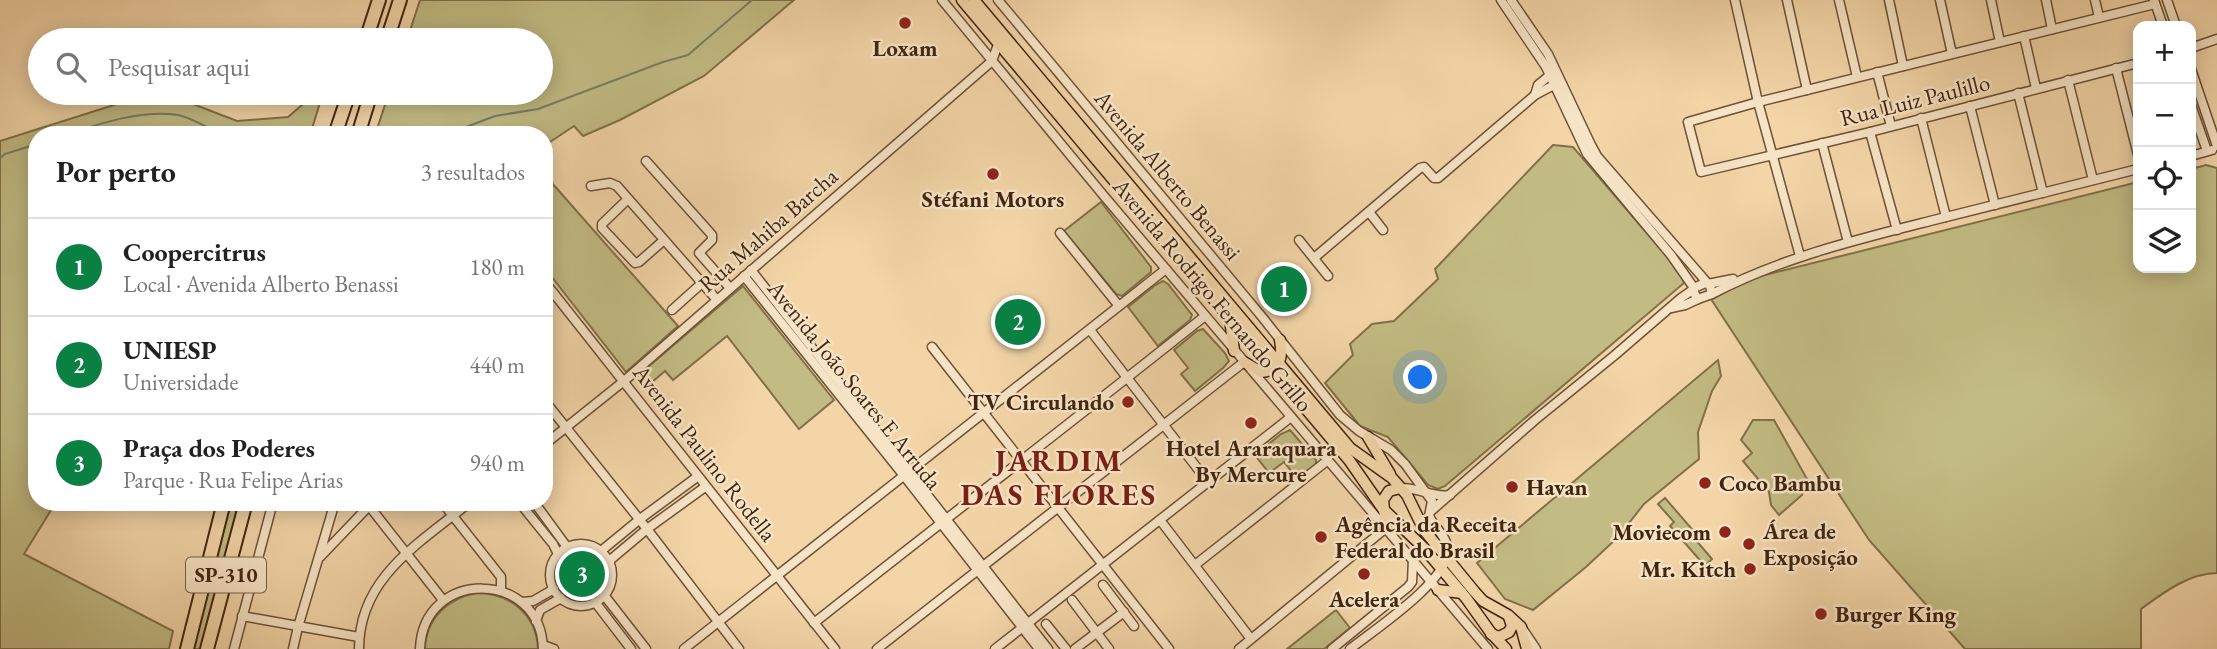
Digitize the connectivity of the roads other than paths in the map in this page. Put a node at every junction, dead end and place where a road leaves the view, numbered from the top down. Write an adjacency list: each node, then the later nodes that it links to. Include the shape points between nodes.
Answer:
1 (379, 0): 23 (highway)
2 (400, 0): 24 (highway)
3 (942, 0): 33 (street, Avenida Rodrigo Fernando Grillo)
4 (962, 0): 30 (main road)
5 (974, 0): 26 (main road)
6 (1502, 0): 19 (street)
7 (1526, 0): 19 (street)
8 (1735, 0): 47 (street)
9 (1787, 0): 44 (street)
10 (1839, 0): 39 (street)
11 (1889, 0): 35 (street)
12 (1940, 0): 32 (street)
13 (1991, 0): 29 (street)
14 (2046, 0): 25 (street)
15 (2095, 0): 20 (street)
16 (2167, 0): 22 (street)
17 (1002, 2): 100 (street, Avenida Alberto Benassi)
18 (2154, 2): 20 (street); 21 (street)
19 (1511, 4): 38 (street); 85 (street, via 1548,54 1597,156)
20 (2099, 17): 25 (street)
21 (2161, 21)
22 (2174, 21)
23 (370, 28)
24 (391, 28)
25 (2052, 29): 27 (street)
26 (1002, 33): 30 (street, Rua Mahiba Barcha); 104 (main road)
27 (2024, 36): 29 (street); 43 (street)
28 (2217, 39): 31 (street)
29 (2000, 42): 32 (street)
30 (999, 44): 33 (street, Rua Mahiba Barcha); 97 (main road)
31 (2196, 46)
32 (1952, 54): 35 (street)
33 (992, 61): 80 (street, Avenida Rodrigo Fernando Grillo); 81 (street, Rua Mahiba Barcha)
34 (2133, 64): 36 (street, Rua Luiz Paulillo)
35 (1903, 66): 37 (street)
36 (2116, 68): 40 (street, Rua Luiz Paulillo); 58 (street)
37 (1877, 72): 39 (street); 55 (street)
38 (1550, 75): 42 (street); 46 (street)
39 (1857, 78): 44 (street)
40 (2068, 80): 43 (street, Rua Luiz Paulillo); 65 (street)
41 (2196, 84): 59 (street)
42 (1554, 85): 46 (street); 87 (street, via 1587,154)
43 (2036, 88): 45 (street, Rua Luiz Paulillo)
44 (1807, 90): 47 (street)
45 (2018, 93): 50 (street, Rua Luiz Paulillo); 67 (street)
46 (1535, 94): 70 (street, via 1438,178 1422,166)
47 (1758, 102): 62 (street); 62 (street, Rua Luiz Paulillo, via 1688,122 1701,172)
48 (345, 105): 53 (highway)
49 (367, 105): 54 (highway)
50 (1970, 106): 51 (street, Rua Luiz Paulillo); 69 (street)
51 (1921, 118): 55 (street, Rua Luiz Paulillo); 71 (street)
52 (2196, 119): 60 (street)
53 (338, 126)
54 (361, 126)
55 (1891, 126): 56 (street, Rua Luiz Paulillo)
56 (1870, 132): 57 (street, Rua Luiz Paulillo); 73 (street)
57 (1822, 143): 62 (street, Rua Luiz Paulillo); 77 (street)
58 (2136, 147)
59 (2217, 147): 60 (street)
60 (2207, 151): 61 (street)
61 (2196, 154)
62 (1774, 155): 78 (street)
63 (646, 161): 86 (street, via 712,235 699,253)
64 (2133, 170): 65 (street)
65 (2093, 180): 67 (street)
66 (590, 187): 68 (street, via 614,184)
67 (2043, 193): 69 (street)
68 (628, 199): 75 (street); 75 (street, via 602,228 635,263)
69 (1995, 205): 71 (street)
70 (1368, 212): 72 (street); 79 (street)
71 (1947, 217): 73 (street)
72 (1383, 230)
73 (1897, 230): 77 (street)
74 (1060, 233): 92 (street)
75 (664, 240): 84 (street)
76 (1299, 240): 79 (street)
77 (1848, 242): 78 (street)
78 (1800, 256): 83 (street)
79 (1314, 258): 82 (street)
80 (1166, 269): 92 (street); 96 (street, Avenida Rodrigo Fernando Grillo)
81 (747, 273): 86 (street, Rua Mahiba Barcha); 95 (street, Avenida João Soares E Arruda); 98 (street, Avenida João Soares E Arruda)
82 (1328, 276)
83 (1743, 278): 85 (street); 89 (street)
84 (702, 283): 91 (street); 94 (street)
85 (1707, 283): 87 (street); 89 (street)
86 (730, 288): 91 (street, Rua Mahiba Barcha)
87 (1694, 288): 90 (street); 93 (street)
88 (554, 293): 106 (street, Avenida Paulino Rodella)
89 (1712, 294): 90 (street)
90 (1698, 299): 93 (street)
91 (717, 300): 106 (street, Rua Mahiba Barcha)
92 (1119, 306): 99 (street)
93 (1671, 308): 124 (street)
94 (672, 310)
95 (786, 314): 98 (street); 114 (street, Avenida João Soares E Arruda)
96 (1205, 316): 102 (street, Avenida Rodrigo Fernando Grillo); 105 (street)
97 (1230, 318): 102 (main road); 104 (main road)
98 (779, 320): 114 (street, Avenida João Soares E Arruda)
99 (1090, 330): 105 (street); 108 (street)
100 (1280, 340): 104 (main road, via 1283,352); 112 (street, Avenida Alberto Benassi, via 1340,415)
101 (932, 347): 108 (street)
102 (1234, 351): 103 (street, Avenida Rodrigo Fernando Grillo)
103 (1244, 362): 104 (main road, via 1261,372); 109 (street, Avenida Rodrigo Fernando Grillo); 110 (street)
104 (1276, 366): 119 (main road, via 1350,448); 126 (main road)
105 (1127, 378): 110 (street); 116 (street)
106 (624, 381): 111 (street, Rua Mahiba Barcha); 118 (street, Avenida Paulino Rodella)
107 (553, 411): 111 (street)
108 (984, 413): 116 (street); 117 (street)
109 (1291, 417): 115 (street, Avenida Rodrigo Fernando Grillo); 120 (street)
110 (1165, 426): 120 (street); 125 (street)
111 (566, 428): 113 (street, Rua Mahiba Barcha); 139 (street)
112 (1368, 436): 119 (main road); 123 (street, Avenida Alberto Benassi, via 1391,450)
113 (553, 438)
114 (881, 441): 117 (street, Avenida João Soares E Arruda)
115 (1328, 460): 143 (street, Avenida Rodrigo Fernando Grillo); 152 (street)
116 (1023, 461): 125 (street); 141 (street)
117 (908, 474): 141 (street, Avenida João Soares E Arruda); 155 (street)
118 (698, 477): 121 (street, Avenida Paulino Rodella); 139 (street)
119 (1392, 478): 122 (main road)
120 (1208, 482): 140 (street)
121 (705, 487): 142 (street); 155 (street, Avenida Paulino Rodella)
122 (1400, 488): 123 (street); 126 (main road, via 1385,496); 153 (main road)
123 (1427, 492): 124 (street); 137 (street)
124 (1450, 495): 137 (street)
125 (1059, 508): 151 (street); 154 (street)
126 (1383, 509): 143 (main road); 153 (main road)
127 (222, 511): 184 (highway, SP-310)
128 (244, 511): 185 (highway, SP-310)
129 (271, 511): 169 (street)
130 (332, 511): 148 (street)
131 (361, 511): 148 (street)
132 (373, 511): 146 (street)
133 (449, 511): 138 (street)
134 (459, 511): 138 (street)
135 (526, 511): 147 (street)
136 (541, 511): 144 (street)
137 (1431, 511): 153 (street, via 1431,521 1447,543)
138 (453, 516): 146 (street); 159 (street, via 501,576)
139 (640, 519): 142 (street); 145 (street)
140 (1160, 520): 151 (street); 152 (street)
141 (943, 521): 154 (street, Avenida João Soares E Arruda); 172 (street)
142 (647, 528): 150 (street); 171 (street)
143 (1386, 528): 149 (street, Avenida Rodrigo Fernando Grillo); 181 (street)
144 (567, 547): 145 (street, via 585,544); 147 (street)
145 (601, 551): 150 (street)
146 (407, 554): 163 (street); 180 (street, via 379,582)
147 (558, 554): 158 (street, via 550,571)
148 (317, 559): 176 (street)
149 (1413, 559): 157 (street, Avenida Rodrigo Fernando Grillo); 204 (street, via 1408,587)
150 (608, 561): 161 (street, via 611,579)
151 (1104, 564): 174 (street); 202 (street)
152 (1195, 565): 181 (street)
153 (1445, 565): 157 (street); 160 (main road); 168 (main road, via 1483,601)
154 (980, 568): 174 (street, Avenida João Soares E Arruda); 195 (street)
155 (778, 576): 171 (street); 172 (street, Avenida Paulino Rodella)
156 (1103, 585): 167 (street)
157 (1435, 586): 160 (main road); 205 (street, via 1429,595 1417,597); 206 (street, Avenida Rodrigo Fernando Grillo)
158 (554, 589): 162 (street); 166 (street)
159 (501, 591): 163 (street, via 477,587); 166 (street)
160 (1462, 593): 179 (main road)
161 (604, 595): 165 (street); 191 (street)
162 (561, 598): 165 (street, via 577,605); 170 (street, via 540,610)
163 (443, 600): 188 (street, via 428,618)
164 (1072, 600): 178 (street)
165 (595, 602): 190 (street)
166 (522, 603): 170 (street)
167 (1124, 612): 175 (street); 178 (street)
168 (1508, 615): 177 (main road); 179 (main road, via 1509,632 1499,637)
169 (242, 616): 176 (street); 186 (street)
170 (536, 621): 182 (street)
171 (718, 622): 192 (street); 193 (street)
172 (814, 623): 194 (street, Avenida Paulino Rodella)
173 (1046, 624): 199 (street)
174 (1025, 625): 196 (street); 197 (street, Avenida João Soares E Arruda); 198 (street, Avenida João Soares E Arruda)
175 (1134, 626)
176 (298, 627): 180 (street); 183 (street)
177 (1521, 627): 208 (main road); 209 (street)
178 (1096, 632): 200 (street); 201 (street)
179 (1490, 633): 207 (main road)
180 (359, 637): 187 (street)
181 (1251, 639): 203 (street)
182 (543, 647): 189 (street)
183 (294, 648)
184 (187, 649)
185 (207, 649)
186 (234, 649)
187 (359, 649)
188 (420, 649)
189 (554, 649)
190 (631, 649)
191 (646, 649)
192 (684, 649)
193 (739, 649)
194 (835, 649)
195 (877, 649)
196 (995, 649)
197 (1039, 649)
198 (1048, 649)
199 (1066, 649)
200 (1074, 649)
201 (1109, 649)
202 (1169, 649)
203 (1238, 649)
204 (1332, 649)
205 (1350, 649)
206 (1489, 649)
207 (1506, 649)
208 (1527, 649)
209 (1536, 649)

